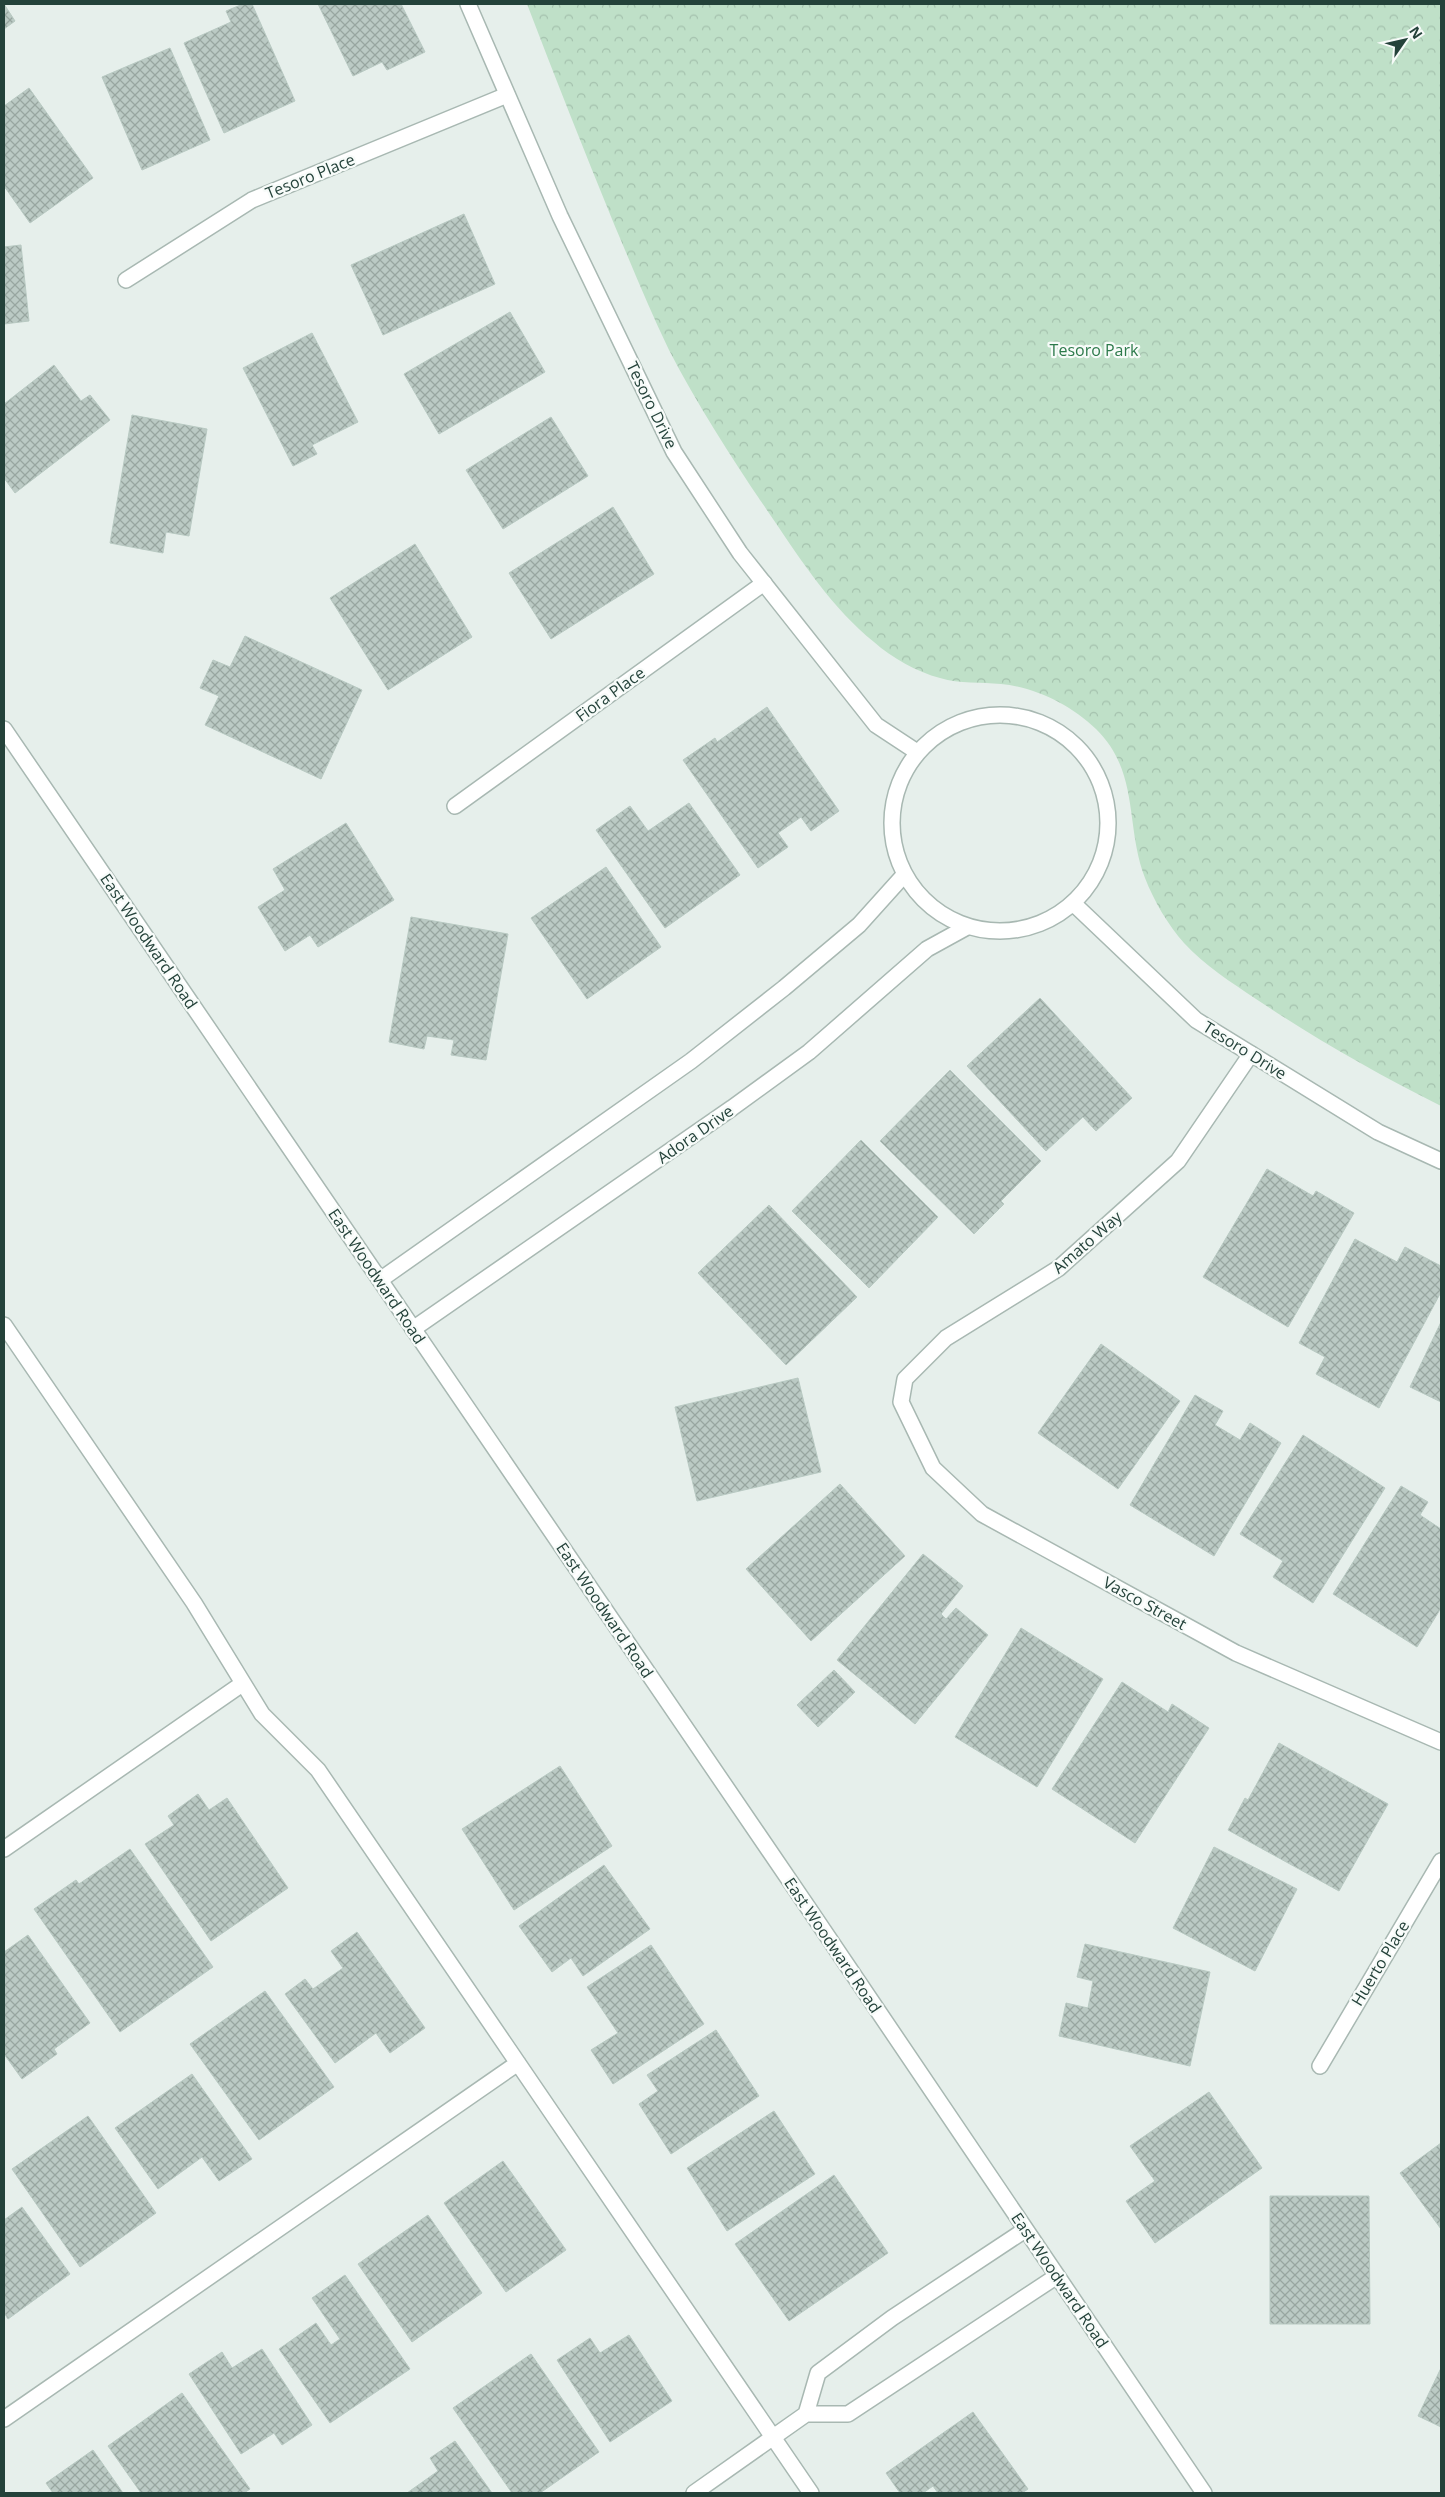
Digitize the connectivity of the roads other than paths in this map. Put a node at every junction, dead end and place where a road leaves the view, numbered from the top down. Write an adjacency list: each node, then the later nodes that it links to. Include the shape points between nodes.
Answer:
1 (468, 4): 2 (street, Tesoro Drive)
2 (507, 95): 3 (street, Tesoro Place, via 252,200); 4 (street, Tesoro Drive, via 560,216 674,452)
3 (126, 280)
4 (764, 583): 6 (street, Tesoro Drive, via 876,725); 7 (street, Fiora Place)
5 (4, 729): 13 (street, East Woodward Road)
6 (917, 752): 8 (street, via 900,780 892,812 893,845); 9 (street, via 944,729 977,716 1012,714 1047,724 1076,744 1097,773 1108,807 1108,825 1107,842 1096,876)
7 (455, 806)
8 (904, 875): 10 (street, via 921,897 942,915); 13 (street, via 859,925 691,1061)
9 (1074, 904): 10 (street, via 1050,920 1023,930 995,932); 11 (street, Tesoro Drive, via 1196,1020)
10 (967, 927): 15 (street, Adora Drive, via 927,949 809,1052 732,1108)
11 (1251, 1054): 12 (street, Tesoro Drive, via 1378,1132); 16 (street, Amato Way, via 1178,1161 1060,1268 946,1338 905,1379)
12 (1441, 1161)
13 (380, 1280): 15 (street, East Woodward Road)
14 (4, 1325): 17 (street, via 194,1603)
15 (413, 1329): 23 (street, East Woodward Road)
16 (901, 1402): 18 (street, Vasco Street, via 934,1468 982,1514 1236,1653)
17 (242, 1684): 19 (street); 21 (street, via 262,1714 318,1770)
18 (1441, 1742)
19 (4, 1849)
20 (1441, 1861): 22 (street, Huerto Place)
21 (518, 2063): 26 (street); 27 (street)
22 (1320, 2066)
23 (1026, 2230): 24 (street, East Woodward Road); 25 (street, via 892,2318 818,2373)
24 (1057, 2276): 25 (street, via 848,2414); 30 (street, East Woodward Road)
25 (806, 2414): 27 (street)
26 (4, 2419)
27 (774, 2437): 28 (street); 29 (street)
28 (694, 2493)
29 (811, 2493)
30 (1204, 2493)

